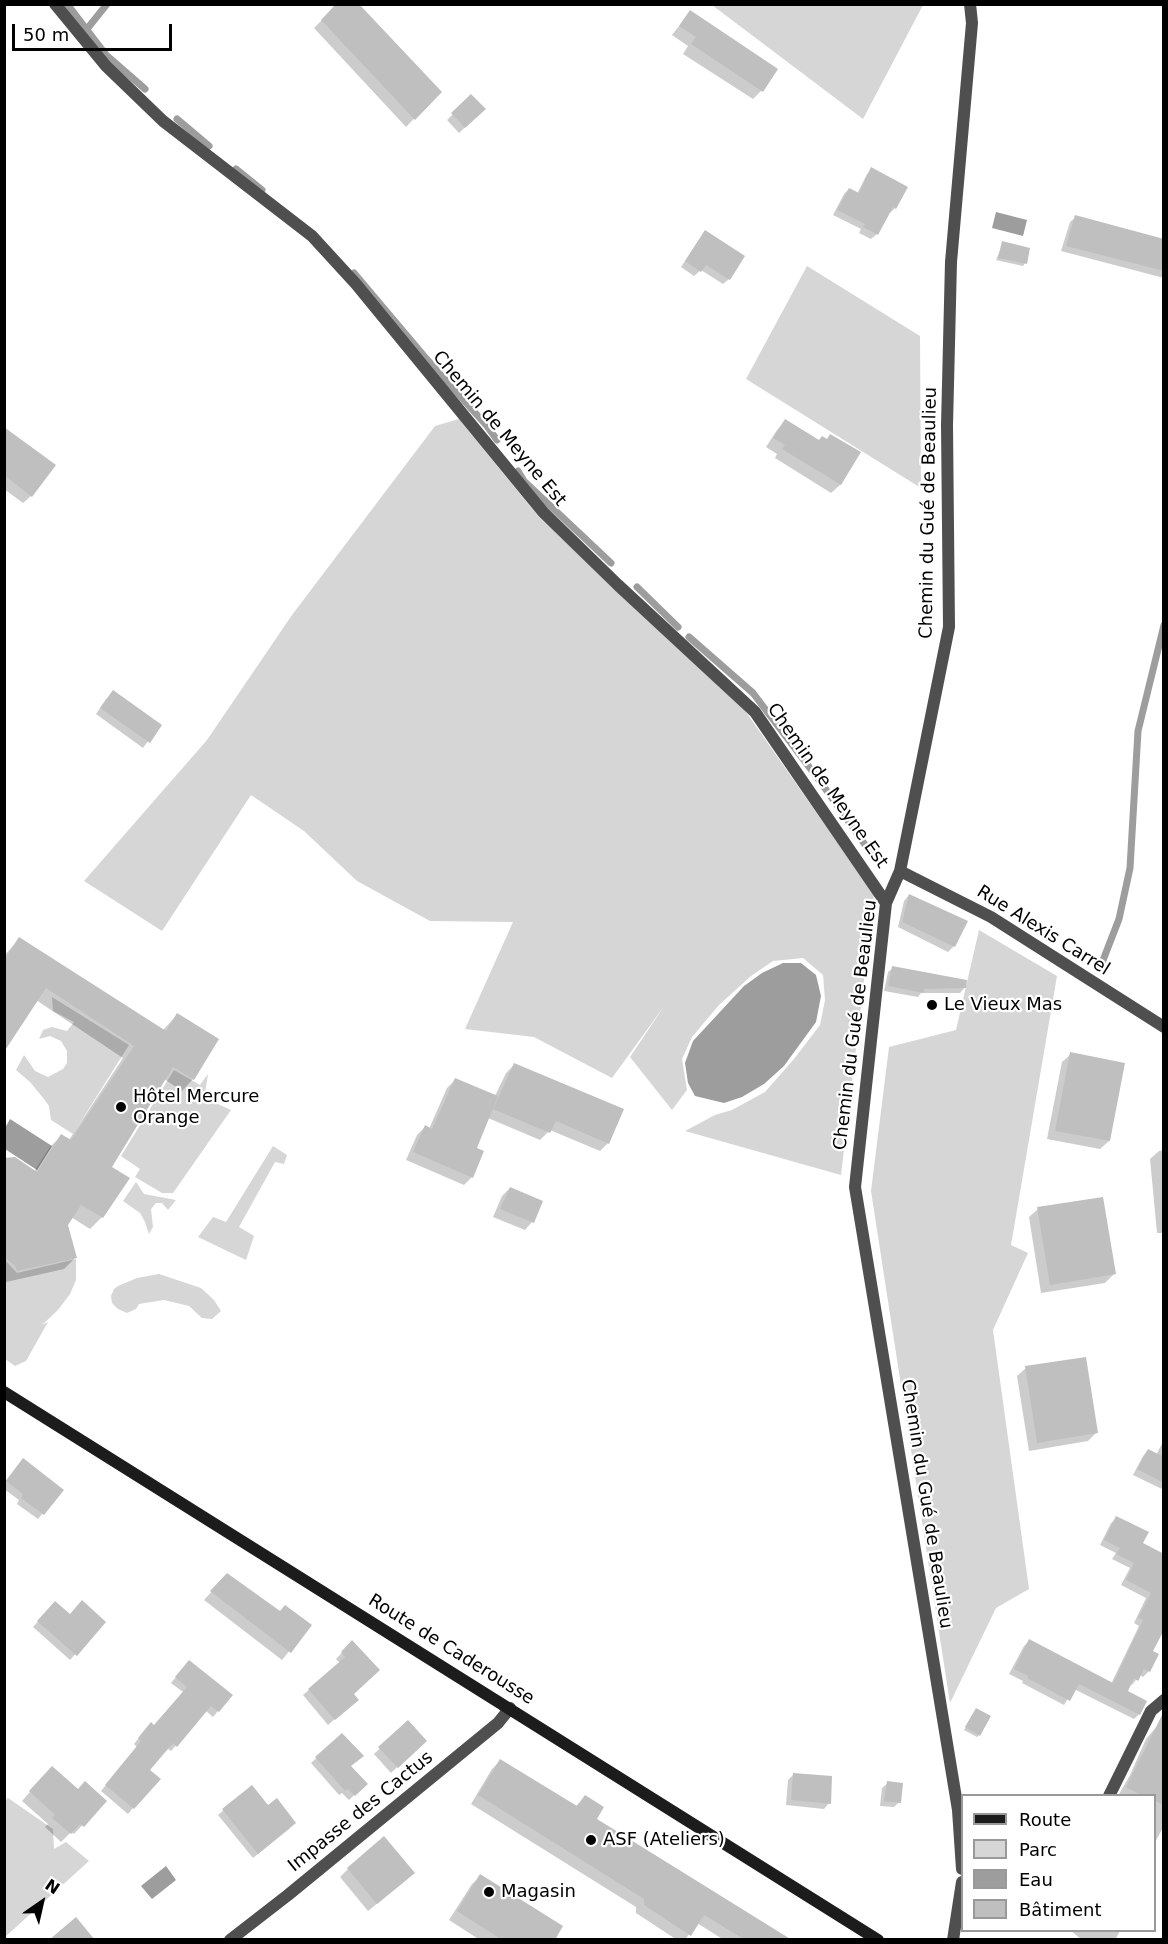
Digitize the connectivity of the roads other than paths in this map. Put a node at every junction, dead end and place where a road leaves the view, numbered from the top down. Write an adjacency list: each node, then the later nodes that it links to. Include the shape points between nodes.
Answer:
1 (55, 4): 4 (street, Chemin de Meyne Est, via 106,66 163,122 312,236 543,512 755,712)
2 (970, 4): 3 (street, Chemin du Gué de Beaulieu, via 972,23 951,262 947,425 949,627)
3 (900, 871): 4 (street, Chemin du Gué de Beaulieu); 5 (street, Rue Alexis Carrel, via 991,917)
4 (886, 903): 10 (street, Chemin du Gué de Beaulieu, via 855,1187)
5 (1164, 1027)
6 (4, 1392): 8 (main road, Route de Caderousse)
7 (1164, 1700): 9 (street, via 1151,1711)
8 (510, 1708): 13 (street, Impasse des Cactus, via 498,1723); 14 (main road, Route de Caderousse)
9 (1110, 1794)
10 (960, 1810): 11 (street, Chemin du Gué de Beaulieu)
11 (961, 1830)
12 (961, 1893): 15 (street)
13 (230, 1940)
14 (878, 1940)
15 (952, 1940)

